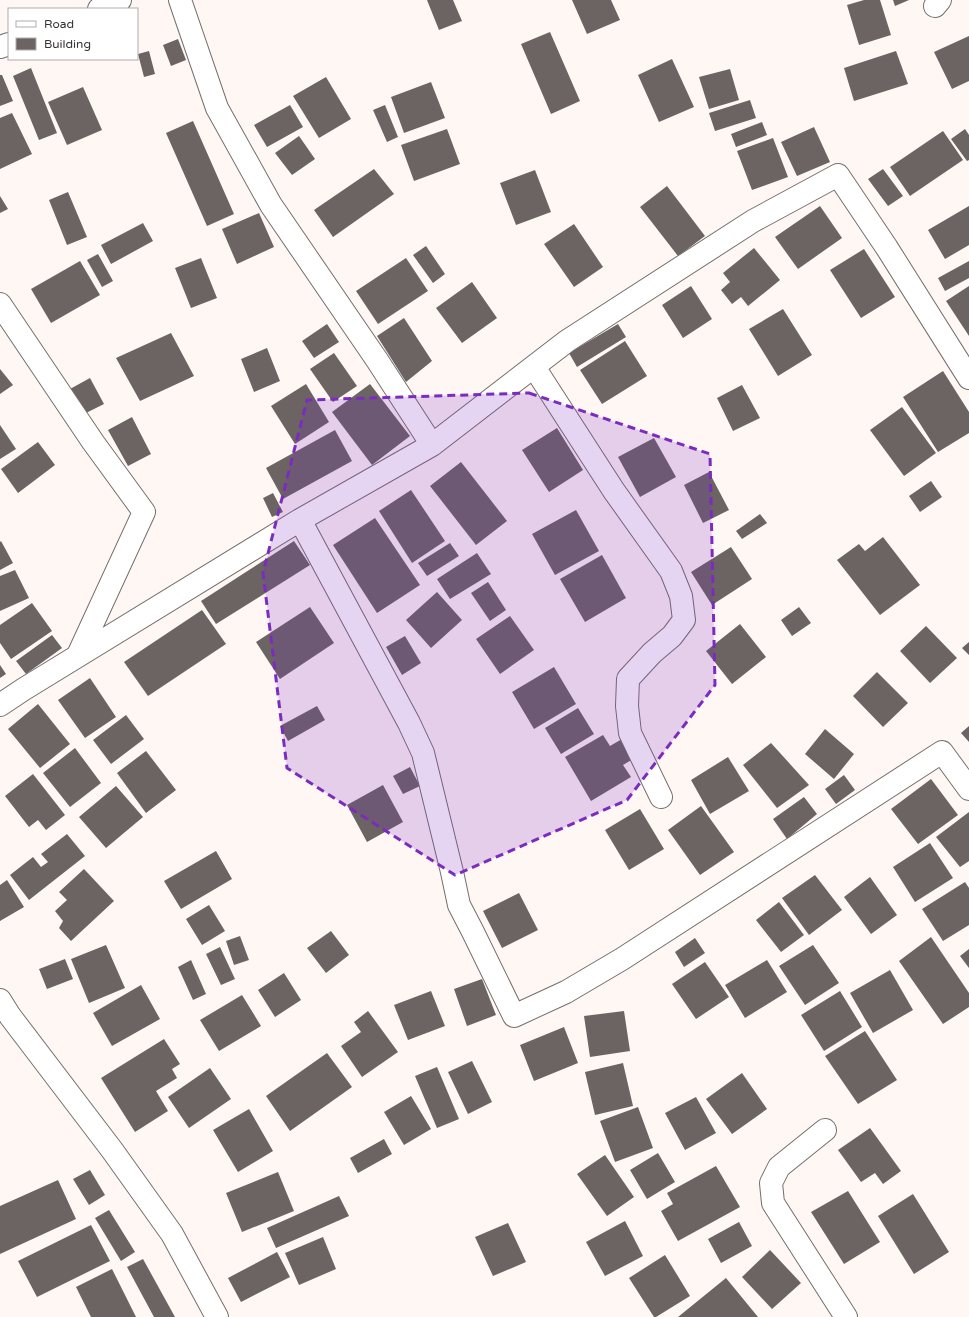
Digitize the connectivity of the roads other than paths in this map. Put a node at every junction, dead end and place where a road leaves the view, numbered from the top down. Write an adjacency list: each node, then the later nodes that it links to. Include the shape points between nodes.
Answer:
1 (120, 0): 3 (street)
2 (180, 0): 7 (street, via 217,108 271,205)
3 (101, 8)
4 (0, 304): 9 (street, via 93,442 144,512)
5 (534, 367): 6 (street, via 568,341 753,221 838,175); 7 (street); 12 (street, via 614,491 671,571 681,596 684,620 672,636 628,679 630,733)
6 (969, 378)
7 (432, 445): 8 (street)
8 (300, 520): 9 (street); 11 (street, via 423,753 458,905 514,1016 566,992 622,959 942,752)
9 (78, 656): 10 (street)
10 (0, 705)
11 (969, 789)
12 (661, 797)
13 (0, 1000): 15 (street, via 172,1234)
14 (825, 1130): 16 (street, via 779,1167 771,1183 773,1203)
15 (217, 1317)
16 (846, 1317)

